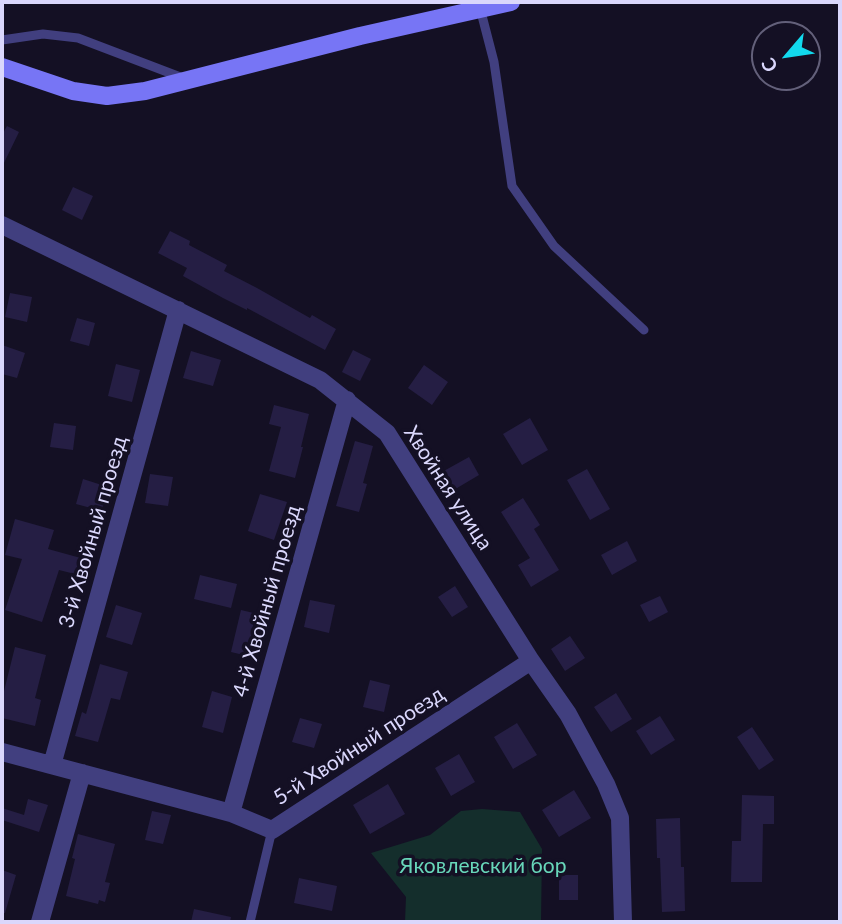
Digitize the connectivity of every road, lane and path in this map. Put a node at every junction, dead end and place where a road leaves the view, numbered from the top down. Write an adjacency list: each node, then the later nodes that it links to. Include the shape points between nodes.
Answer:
1 (511, 2): 2 (street)
2 (479, 5): 5 (street); 8 (lane, via 494,62 512,186 554,246)
3 (2, 40): 5 (lane, via 43,34 78,38)
4 (2, 68): 5 (street, via 74,91 107,96)
5 (188, 80)
6 (2, 225): 7 (street, Хвойная улица)
7 (178, 310): 9 (street, Хвойная улица, via 320,380); 12 (street, 3-й Хвойный проезд)
8 (644, 330)
9 (346, 400): 10 (street, Хвойная улица, via 387,433); 14 (street, 4-й Хвойный проезд)
10 (531, 661): 15 (street, 5-й Хвойный проезд); 18 (street, Хвойная улица, via 568,714 620,818)
11 (2, 752): 12 (street, 5-й Хвойный проезд)
12 (52, 765): 13 (street, 5-й Хвойный проезд)
13 (82, 773): 14 (street, 5-й Хвойный проезд); 16 (street)
14 (231, 813): 15 (street, 5-й Хвойный проезд)
15 (272, 830): 17 (lane)
16 (40, 922)
17 (250, 922)
18 (623, 922)

